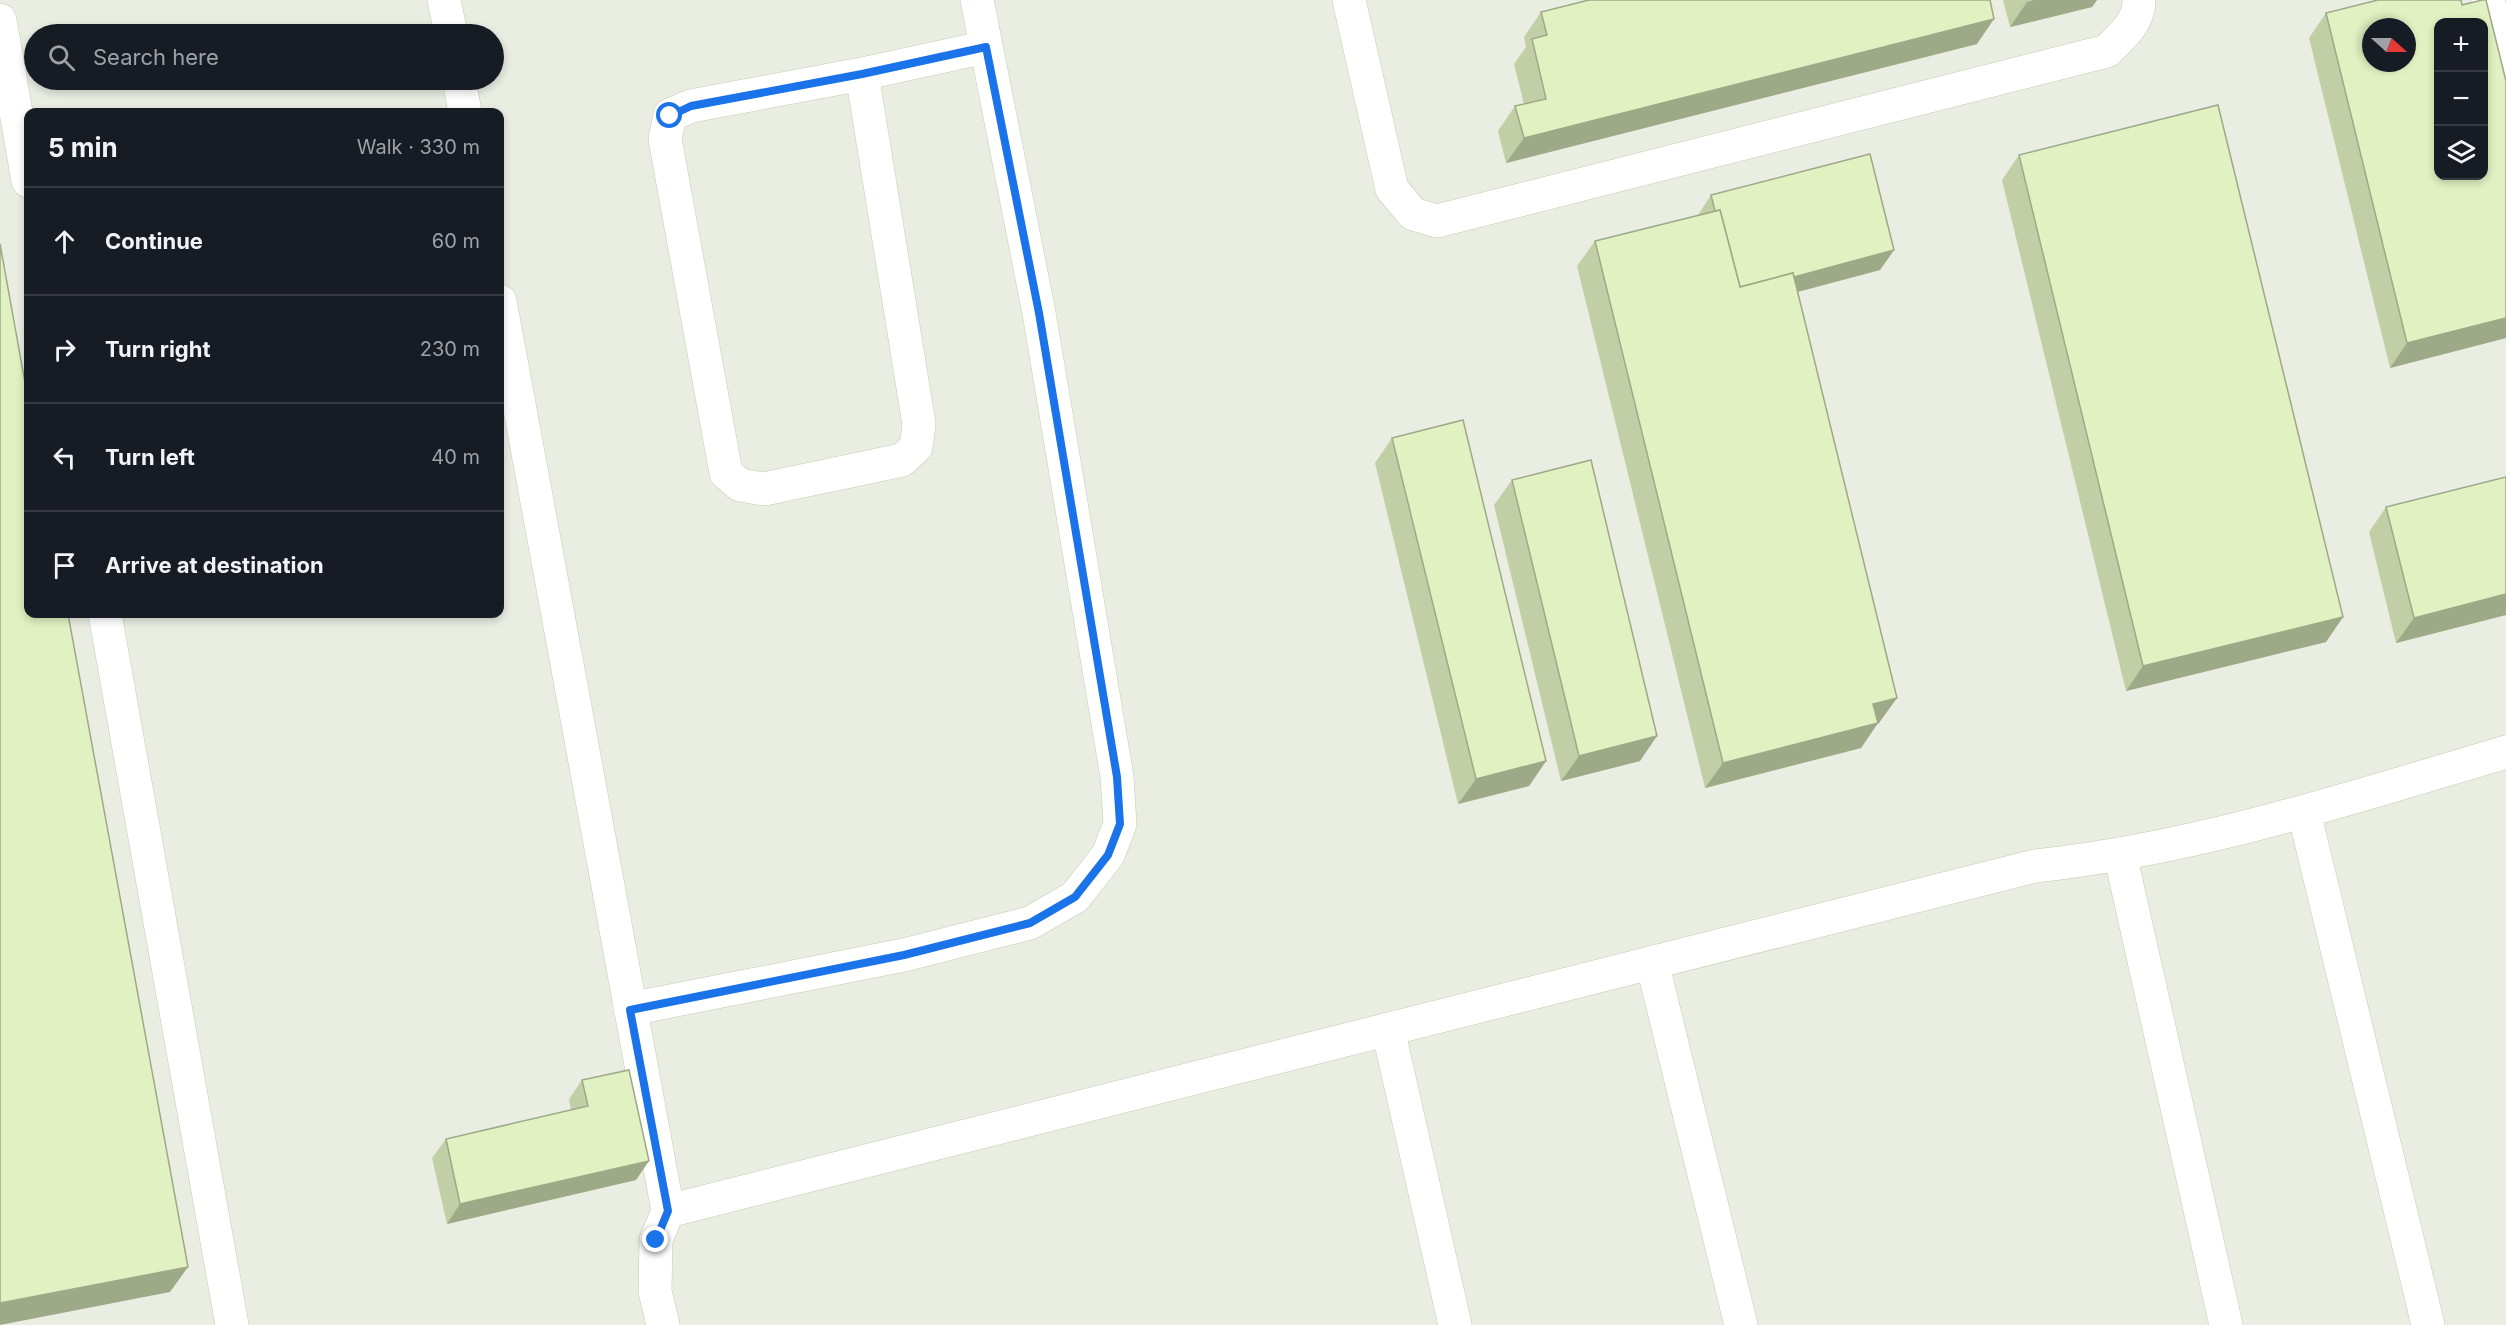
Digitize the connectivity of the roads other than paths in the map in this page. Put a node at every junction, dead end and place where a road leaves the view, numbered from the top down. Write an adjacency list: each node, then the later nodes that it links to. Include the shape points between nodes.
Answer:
1 (444, 0): 7 (lane)
2 (977, 0): 8 (lane)
3 (1349, 0): 4 (lane, via 1392,189 1413,214 1437,221 2107,51 2130,30)
4 (2139, 0)
5 (2488, 0): 9 (lane)
6 (0, 20): 13 (lane)
7 (449, 24)
8 (986, 47): 10 (lane); 20 (lane, via 1039,313 1117,777 1120,824 1108,855 1075,897 1030,923 904,955)
9 (2506, 70)
10 (862, 74): 10 (lane, via 701,104 670,116 665,139 726,473 740,485 764,489 902,460 916,447 920,424)
11 (461, 90): 12 (lane)
12 (464, 108)
13 (24, 158)
14 (504, 323): 20 (lane)
15 (106, 618): 23 (lane)
16 (2506, 752): 17 (lane)
17 (2304, 812): 18 (lane); 28 (lane)
18 (2120, 854): 19 (lane, via 2035,866); 27 (lane)
19 (1652, 962): 21 (lane); 26 (lane)
20 (630, 1010): 22 (lane)
21 (1388, 1029): 22 (lane); 25 (lane)
22 (668, 1211): 24 (lane, via 656,1240 655,1291)
23 (232, 1325)
24 (663, 1325)
25 (1455, 1325)
26 (1740, 1325)
27 (2226, 1325)
28 (2428, 1325)

